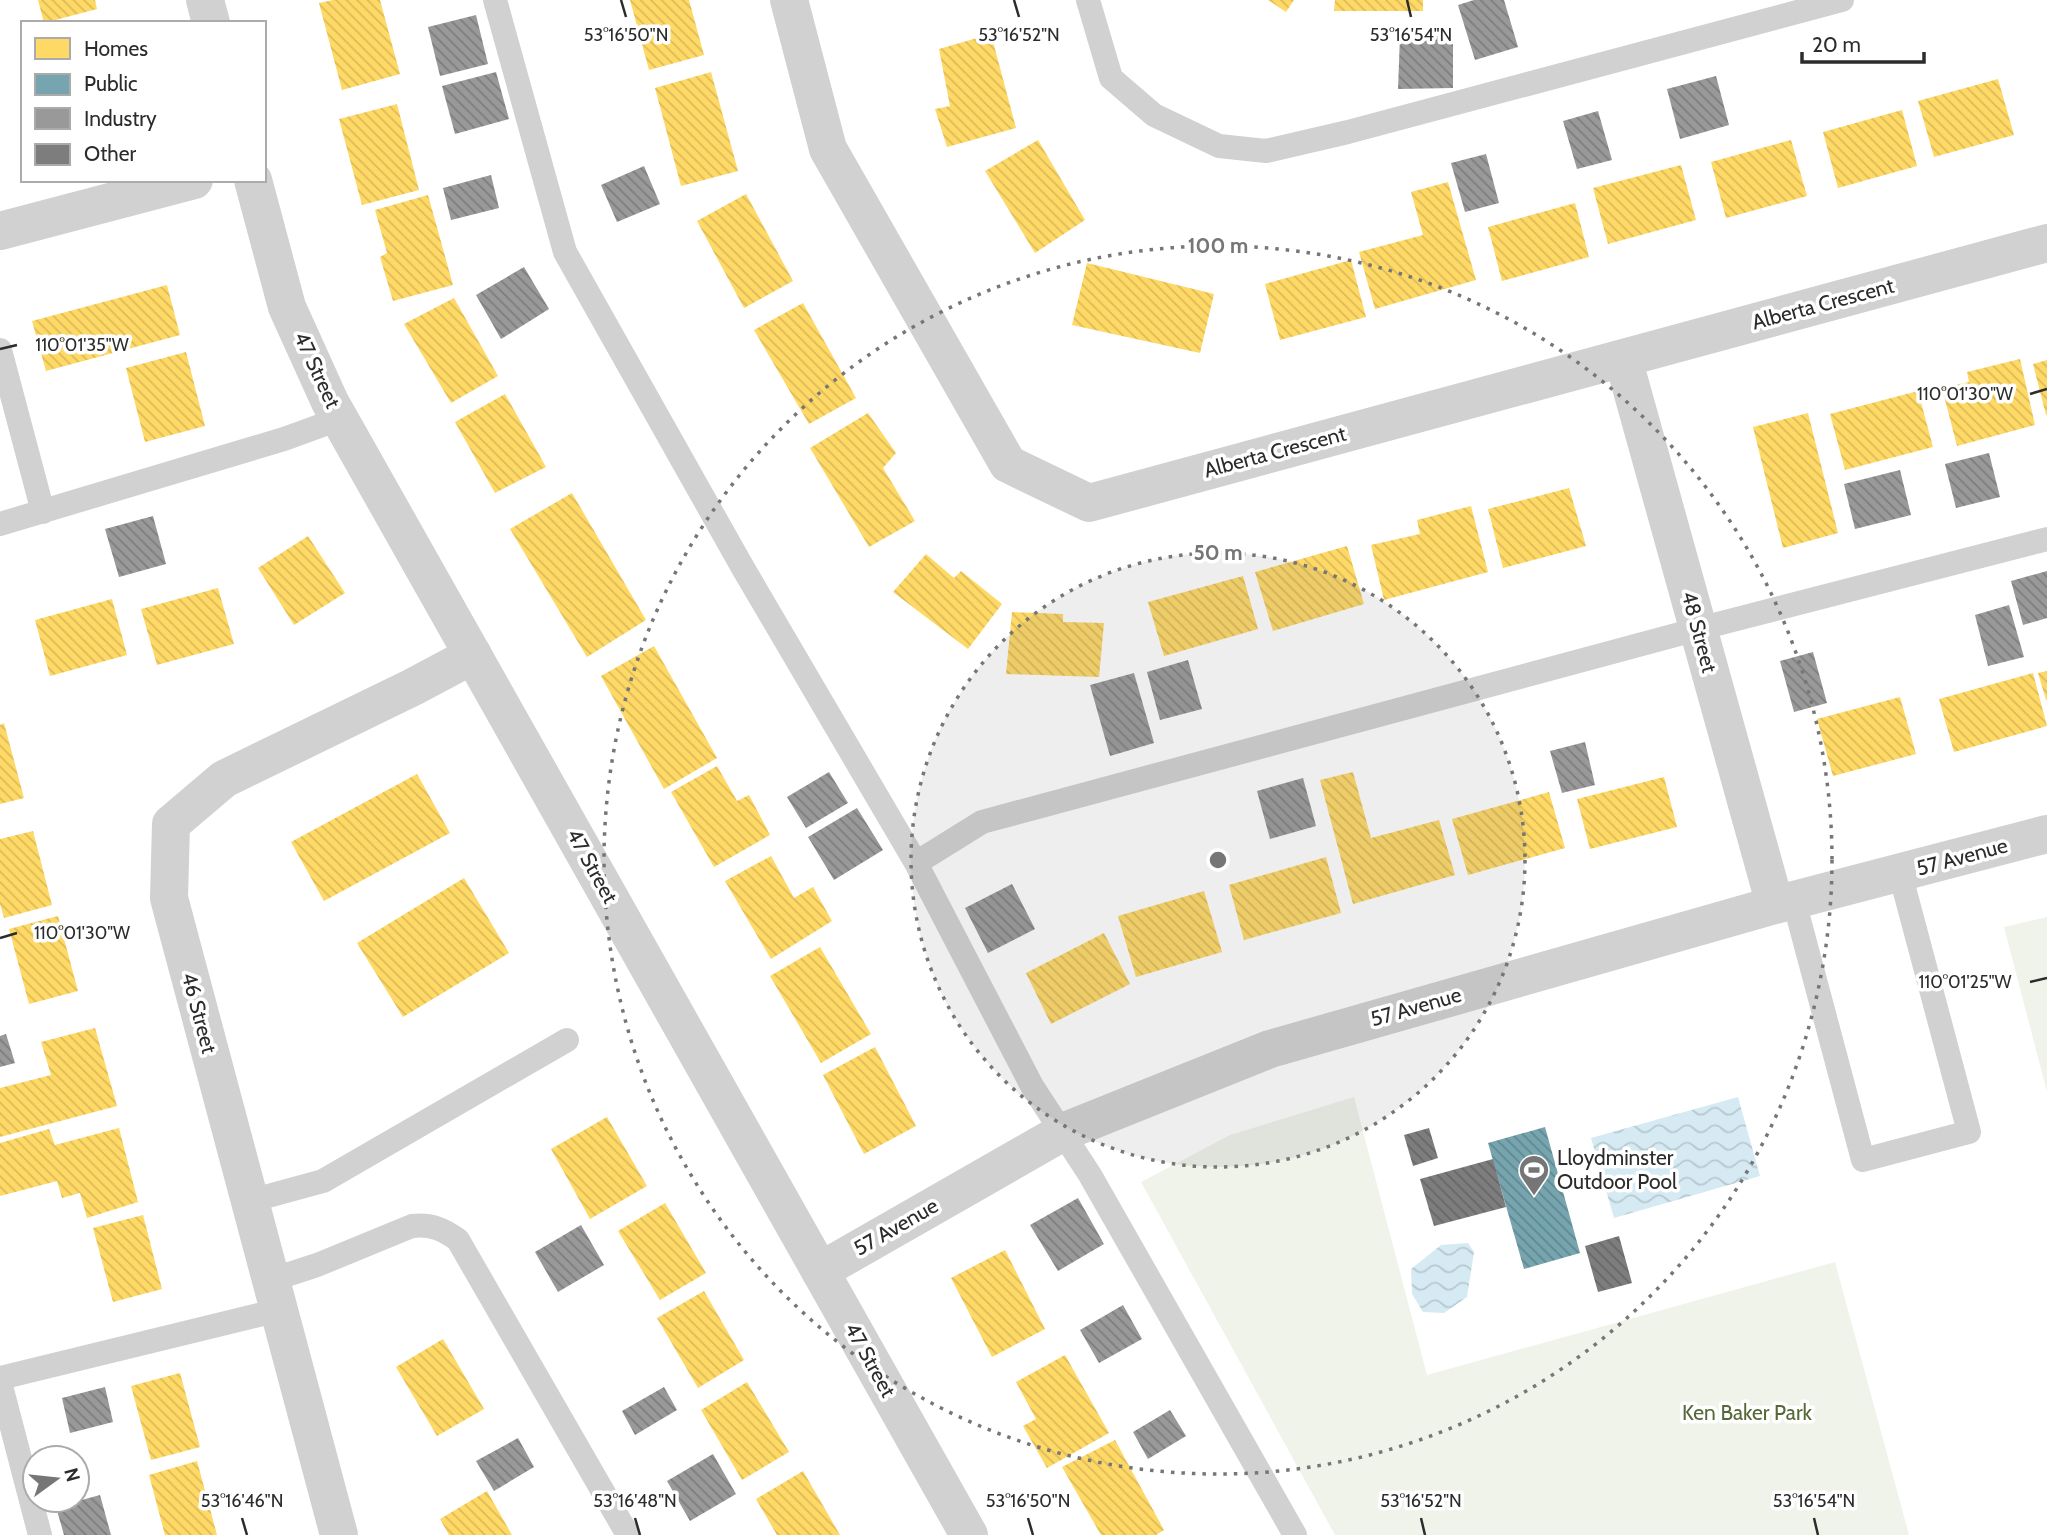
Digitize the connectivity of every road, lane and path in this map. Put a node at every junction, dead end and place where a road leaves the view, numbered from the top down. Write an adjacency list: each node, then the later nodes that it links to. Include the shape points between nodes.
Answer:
1 (205, 0): 6 (street)
2 (495, 0): 20 (lane, via 565,252)
3 (789, 0): 12 (street, Alberta Crescent, via 828,149 1008,464 1089,503)
4 (1088, 0): 5 (lane, via 1111,78 1154,116 1219,146 1266,150)
5 (1842, 0)
6 (210, 21)
7 (186, 182): 9 (street)
8 (254, 182): 13 (street, 47 Street, via 287,307)
9 (0, 231)
10 (2047, 243): 12 (street, Alberta Crescent)
11 (0, 350): 14 (lane)
12 (1623, 358): 17 (street, 48 Street)
13 (339, 419): 14 (lane); 18 (street, 47 Street)
14 (43, 512): 15 (lane)
15 (0, 524)
16 (2047, 538): 17 (lane)
17 (1698, 629): 20 (lane, via 982,822); 22 (street, 48 Street)
18 (473, 655): 25 (street, 46 Street, via 225,779 171,824 169,898); 26 (street, 47 Street)
19 (2047, 834): 21 (street, 57 Avenue)
20 (916, 863): 24 (lane, via 1032,1086)
21 (1900, 873): 22 (street, 57 Avenue); 22 (lane, via 1969,1132 1863,1160)
22 (1784, 903): 24 (street, 57 Avenue, via 1270,1049)
23 (566, 1040): 25 (lane, via 323,1181)
24 (1063, 1132): 26 (street, 57 Avenue); 33 (lane)
25 (250, 1201): 27 (street, 46 Street)
26 (820, 1271): 32 (street, 47 Street)
27 (275, 1294): 28 (lane); 30 (street, 46 Street); 31 (lane, via 317,1265 412,1226 436,1227 458,1240)
28 (0, 1380): 29 (lane)
29 (40, 1535)
30 (339, 1535)
31 (628, 1535)
32 (969, 1535)
33 (1295, 1535)

